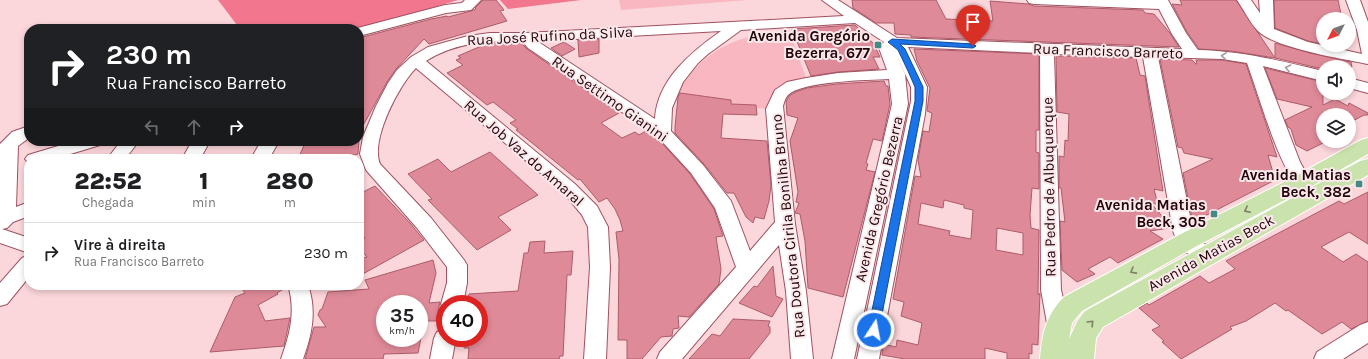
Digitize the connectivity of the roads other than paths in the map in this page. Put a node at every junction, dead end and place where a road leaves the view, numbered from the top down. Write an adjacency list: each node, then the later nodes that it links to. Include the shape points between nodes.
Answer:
1 (474, 0): 11 (street, via 466,6 445,9)
2 (829, 0): 9 (street, Avenida Gregório Bezerra)
3 (1034, 0): 7 (street)
4 (1244, 0): 12 (street)
5 (1266, 0): 12 (street)
6 (1353, 0): 17 (street, via 1364,30)
7 (1075, 1): 8 (street)
8 (1162, 3): 18 (street, via 1179,34)
9 (858, 19): 10 (street, Rua José Rufino da Silva); 14 (street, Avenida Gregório Bezerra)
10 (738, 26): 13 (street, Rua José Rufino da Silva); 26 (street, via 700,53 680,74 670,89 664,108)
11 (364, 31)
12 (1267, 31): 21 (street, via 1301,44)
13 (526, 37): 20 (street, Rua José Rufino da Silva, via 489,37 461,41 429,52); 26 (street, Rua Settimo Gianini, via 533,45)
14 (892, 42): 15 (street, Rua Francisco Barreto); 22 (street, Avenida Gregório Bezerra, via 886,48); 57 (street, Avenida Gregório Bezerra, via 902,49 919,87 919,101)
15 (1047, 49): 16 (street, Rua Francisco Barreto); 48 (street, Rua Pedro de Albuquerque, via 1051,290)
16 (1150, 52): 18 (street, Rua Francisco Barreto); 40 (street, via 1183,231)
17 (1368, 52)
18 (1194, 54): 19 (street, Rua Francisco Barreto, one-way to 18)
19 (1253, 59): 23 (street, Rua Francisco Barreto, one-way to 19); 34 (street, via 1291,162)
20 (416, 60): 46 (street, Rua José Rufino da Silva, via 401,75 386,101 368,150 369,159 372,166 424,223 457,265); 53 (street, Rua Job Vaz do Amaral, via 569,188 590,212 600,234)
21 (1368, 60)
22 (897, 74): 38 (street, Rua Doutora Cirila Bonilha Bruno, via 804,82 790,87 778,96 774,109); 56 (street, Avenida Gregório Bezerra, via 900,104)
23 (1316, 74)
24 (1356, 85): 25 (street)
25 (1368, 88)
26 (663, 132): 44 (street, Rua Settimo Gianini, via 697,169 724,206)
27 (24, 133): 33 (street, via 10,142)
28 (1368, 145): 34 (main road, Avenida Matias Beck)
29 (77, 146): 30 (street)
30 (51, 154)
31 (24, 162): 33 (street)
32 (1368, 166): 42 (main road, Avenida Matias Beck)
33 (8, 167): 37 (street)
34 (1302, 182): 40 (main road, Avenida Matias Beck, one-way to 40)
35 (24, 203): 37 (street)
36 (24, 210): 37 (street)
37 (4, 216)
38 (785, 224): 44 (street); 55 (street, Rua Doutora Cirila Bonilha Bruno, via 796,291)
39 (0, 236): 41 (street)
40 (1187, 241): 42 (street); 48 (main road, Avenida Matias Beck, one-way to 48, via 1073,304)
41 (24, 244)
42 (1206, 255): 59 (main road, Avenida Matias Beck, one-way to 42, via 1081,338 1094,319)
43 (24, 269): 47 (street)
44 (747, 269): 54 (street)
45 (299, 290): 51 (street, via 303,316 300,339)
46 (454, 295)
47 (0, 298)
48 (1058, 324): 58 (main road, Avenida Matias Beck)
49 (1368, 331): 60 (street)
50 (444, 347): 52 (street)
51 (292, 359)
52 (441, 359)
53 (595, 359)
54 (668, 359)
55 (802, 359)
56 (843, 359)
57 (868, 359)
58 (1054, 359)
59 (1080, 359)
60 (1325, 359)

